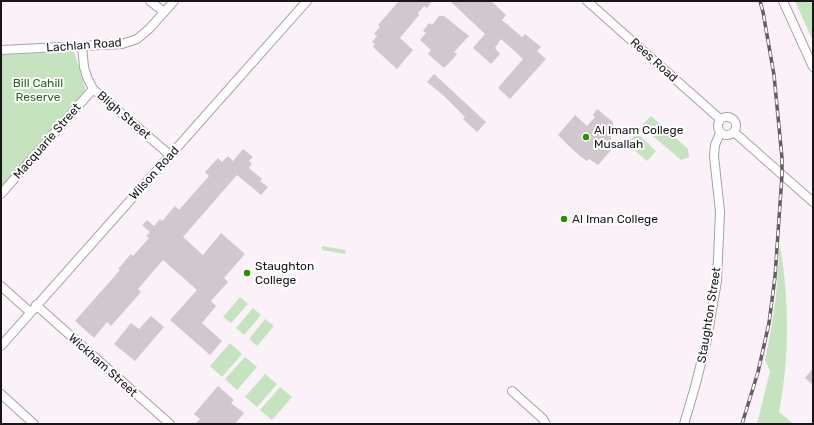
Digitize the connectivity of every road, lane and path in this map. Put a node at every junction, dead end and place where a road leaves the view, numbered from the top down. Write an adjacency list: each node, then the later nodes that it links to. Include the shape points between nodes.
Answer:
1 (150, 1): 6 (street)
2 (174, 1): 6 (street, Lachlan Road)
3 (307, 1): 14 (street, Wilson Road)
4 (588, 1): 11 (street, Rees Road)
5 (783, 1): 9 (street)
6 (164, 12): 7 (street, Lachlan Road, via 137,39 122,44)
7 (82, 46): 8 (street, Lachlan Road); 10 (street, Bligh Street, via 84,67)
8 (1, 50)
9 (813, 66)
10 (93, 88): 14 (street, Bligh Street); 15 (street, Macquarie Street)
11 (720, 119): 12 (street, via 725,116 732,118 736,122); 13 (street, via 717,125)
12 (734, 132): 13 (street, via 729,135); 16 (street)
13 (720, 133): 26 (street, Staughton Street, via 714,156 720,212 717,281 707,339)
14 (170, 155): 18 (street, Wilson Road)
15 (1, 194)
16 (813, 202)
17 (1, 286): 19 (street)
18 (36, 305): 19 (street, Wilson Road); 24 (street, Wickham Street)
19 (30, 312): 20 (street, Wilson Road)
20 (1, 346)
21 (512, 390): 25 (street)
22 (1, 394): 23 (street)
23 (34, 424)
24 (170, 424)
25 (546, 424)
26 (684, 424)

